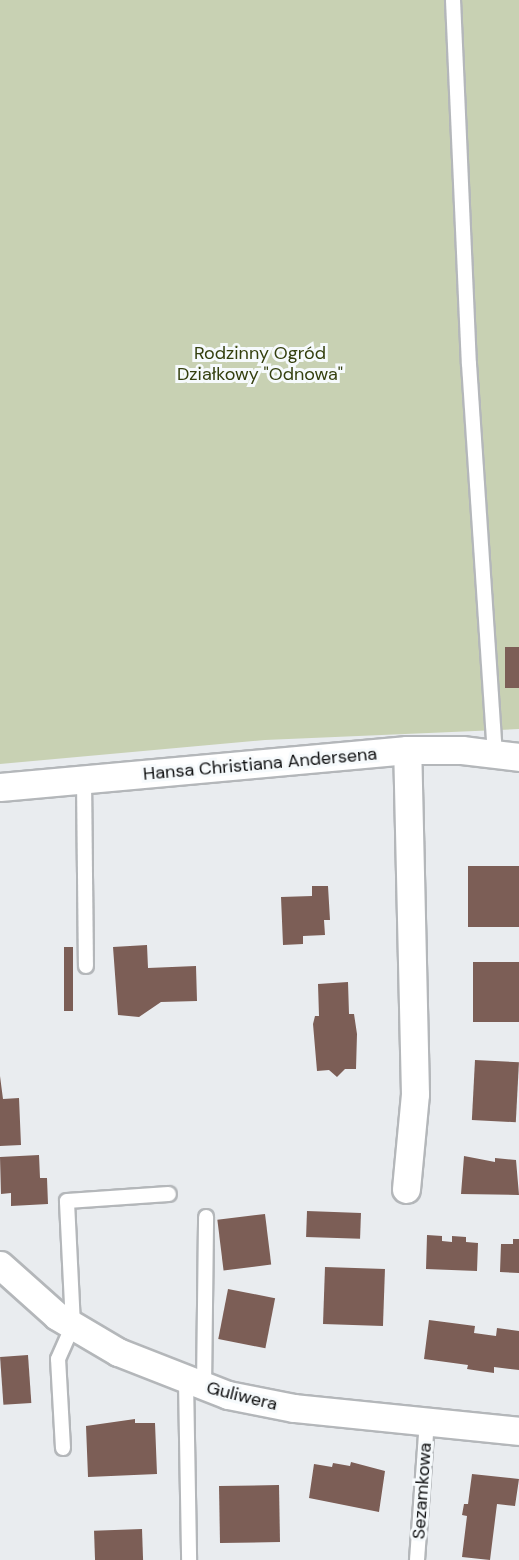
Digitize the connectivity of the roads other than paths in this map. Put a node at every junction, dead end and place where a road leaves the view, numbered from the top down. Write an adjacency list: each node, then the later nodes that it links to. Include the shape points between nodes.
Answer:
1 (453, 0): 3 (lane, via 469,364)
2 (407, 750): 3 (street, Hansa Christiana Andersena); 4 (street, Hansa Christiana Andersena); 7 (street, via 415,1094)
3 (507, 755)
4 (84, 779): 5 (street, Hansa Christiana Andersena); 6 (lane)
5 (0, 787)
6 (86, 966)
7 (406, 1189)
8 (169, 1194): 11 (lane, via 67,1201)
9 (206, 1217): 12 (lane)
10 (0, 1265): 11 (street, Guliwera, via 57,1316)
11 (73, 1325): 12 (street, Guliwera, via 118,1352); 15 (lane, via 58,1359)
12 (195, 1384): 13 (street, Guliwera, via 294,1408); 16 (lane)
13 (427, 1422): 14 (street, Guliwera); 17 (lane, Sezamkowa)
14 (519, 1431)
15 (63, 1448)
16 (189, 1560)
17 (417, 1560)

